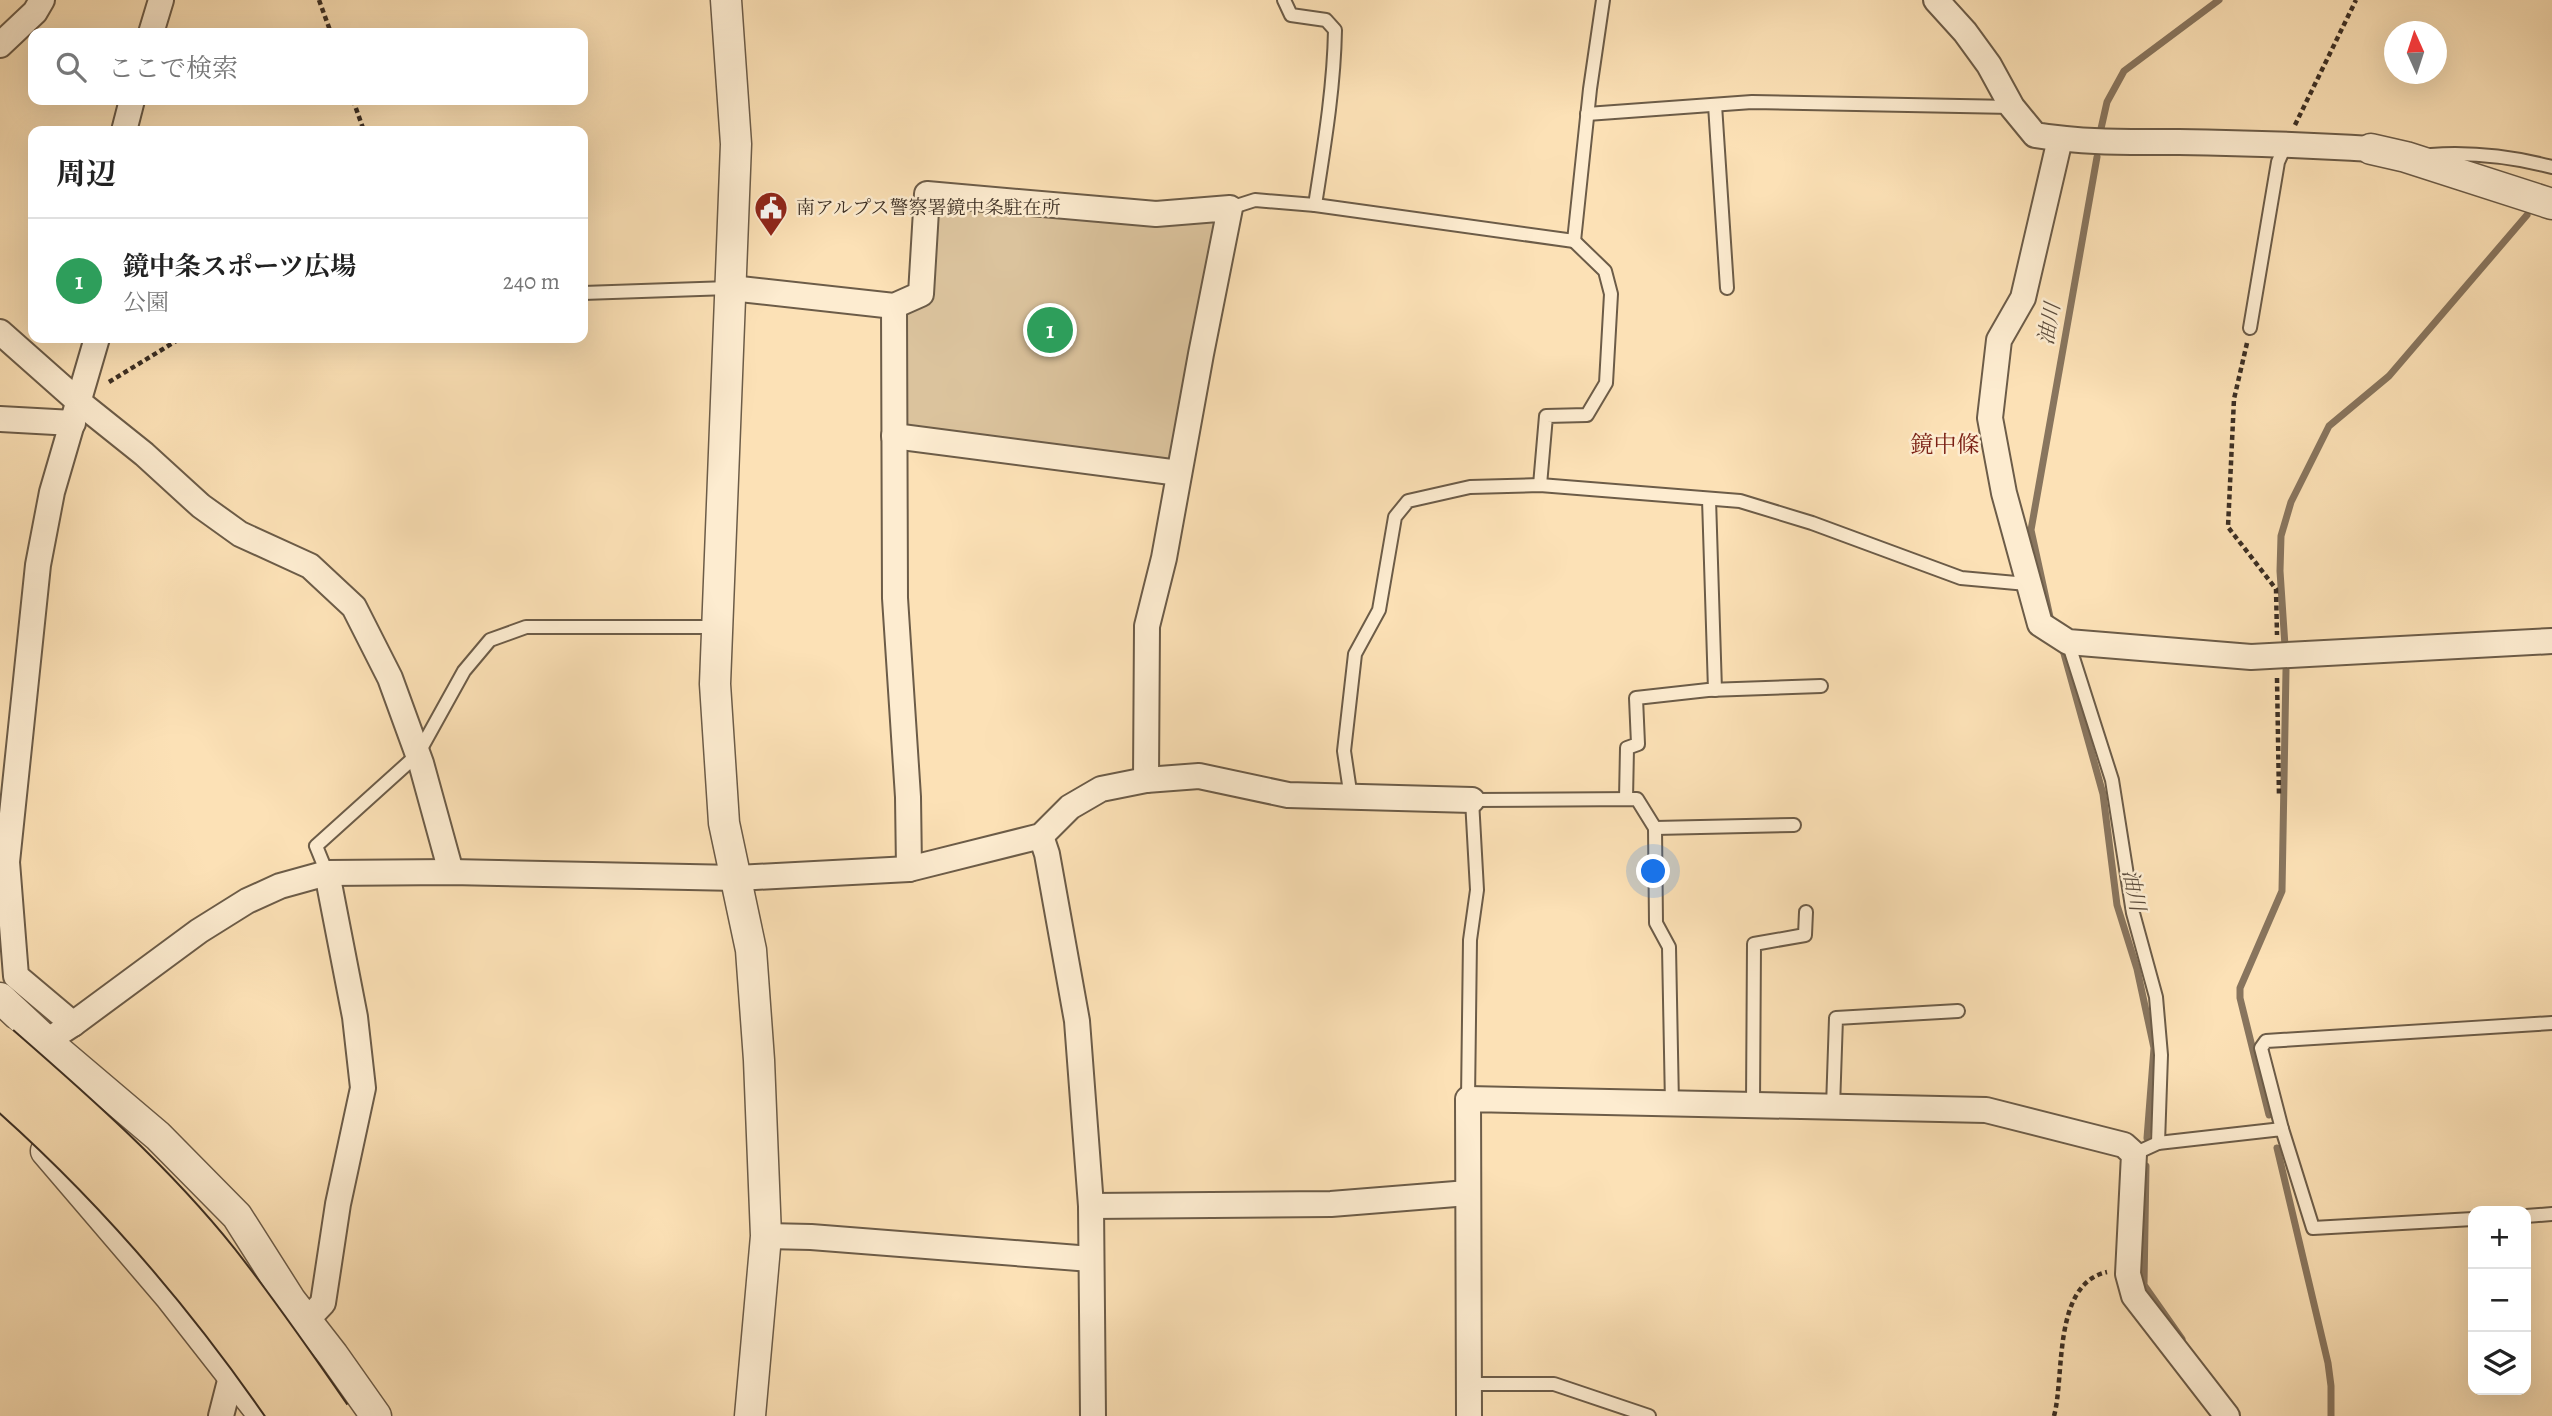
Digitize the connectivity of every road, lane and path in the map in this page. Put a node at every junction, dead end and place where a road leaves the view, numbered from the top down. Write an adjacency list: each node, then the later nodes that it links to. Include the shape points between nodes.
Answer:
1 (42, 0): 11 (street)
2 (161, 0): 9 (street)
3 (319, 0): 10 (path)
4 (726, 0): 28 (street, via 736,144)
5 (1284, 0): 25 (lane, via 1291,15 1326,20 1335,30)
6 (1603, 0): 16 (lane)
7 (1936, 0): 15 (street, via 1989,65)
8 (2356, 0): 20 (path)
9 (153, 28)
10 (329, 28)
11 (0, 45)
12 (131, 105): 17 (street)
13 (355, 105): 18 (path)
14 (1715, 105): 15 (lane); 16 (lane); 29 (lane)
15 (2012, 107): 19 (street, via 2035,135)
16 (1587, 114): 27 (lane)
17 (125, 126)
18 (362, 126)
19 (2060, 139): 20 (street); 42 (street, via 2023,298 1999,340 1990,418)
20 (2286, 144): 21 (street); 32 (lane, via 2278,162)
21 (2371, 149): 22 (street)
22 (2406, 156): 23 (lane, via 2455,153); 24 (street)
23 (2552, 167)
24 (2552, 204)
25 (1315, 205): 26 (lane, via 1255,201); 27 (lane)
26 (1230, 208): 31 (street, via 1156,214 927,194 921,294); 39 (street)
27 (1574, 242): 40 (lane, via 1605,271 1611,295 1606,383 1587,415 1546,416)
28 (731, 288): 30 (lane); 31 (street); 43 (street)
29 (1727, 288)
30 (588, 293)
31 (894, 306): 38 (street)
32 (2250, 328): 46 (path, via 2234,399 2228,527 2276,589)
33 (0, 332): 36 (street)
34 (96, 343): 36 (street)
35 (173, 343): 36 (path)
36 (78, 404): 37 (street); 49 (street, via 144,454 201,506 240,534 310,566 354,607 390,677); 66 (street, via 52,492 38,565 7,862 16,976)
37 (0, 419)
38 (894, 436): 39 (street); 58 (street, via 895,598)
39 (1179, 473): 50 (street, via 1147,626)
40 (1540, 485): 41 (lane); 52 (lane, via 1470,487 1408,502 1395,517 1379,610 1355,654 1345,751)
41 (1709, 499): 42 (lane, via 1740,501 1812,523 1961,578); 48 (lane)
42 (2027, 584): 45 (street, via 2040,624)
43 (716, 626): 49 (lane, via 526,627 490,640 464,671); 61 (street, via 724,823)
44 (2552, 641): 46 (street)
45 (2068, 642): 46 (street); 77 (lane, via 2112,780 2133,913 2157,997 2161,1055)
46 (2277, 657): 51 (path)
47 (1821, 686): 48 (lane)
48 (1715, 690): 53 (lane, via 1636,698 1638,744 1627,748)
49 (418, 754): 59 (street); 60 (lane, via 316,846)
50 (1146, 780): 52 (street, via 1199,776 1289,795); 57 (street, via 1101,789 1070,807)
51 (2279, 796)
52 (1351, 798): 54 (street)
53 (1626, 799): 54 (lane); 56 (lane, via 1637,799)
54 (1472, 800): 71 (lane, via 1477,890 1470,940)
55 (1794, 825): 56 (lane)
56 (1655, 828): 72 (lane, via 1657,923 1669,947)
57 (1041, 836): 58 (street); 80 (street, via 1077,1021)
58 (909, 869): 61 (street)
59 (452, 872): 60 (street); 61 (street)
60 (327, 873): 66 (street, via 247,901); 87 (street, via 355,1017 363,1088 323,1303)
61 (737, 878): 84 (street, via 751,950)
62 (1806, 912): 73 (lane, via 1805,935 1754,944)
63 (0, 998): 67 (street)
64 (1958, 1011): 74 (lane, via 1836,1018)
65 (2552, 1023): 76 (lane, via 2266,1041 2261,1048)
66 (73, 1024): 67 (street)
67 (46, 1041): 69 (street); 87 (street, via 158,1136 237,1216)
68 (0, 1045): 94 (highway, bridge, via 139,1173 217,1259)
69 (0, 1074)
70 (0, 1087): 93 (highway, bridge, via 111,1193 191,1281)
71 (1468, 1099): 72 (street); 79 (street)
72 (1672, 1104): 73 (street)
73 (1753, 1105): 74 (street)
74 (1833, 1107): 78 (street, via 1986,1110 2097,1137)
75 (0, 1111): 88 (street, via 39,1142)
76 (2282, 1129): 77 (lane); 83 (lane, via 2313,1228)
77 (2158, 1143): 78 (lane)
78 (2134, 1154): 86 (street)
79 (1468, 1193): 80 (street, via 1331,1204); 89 (street)
80 (1091, 1206): 85 (street)
81 (2552, 1214): 82 (lane)
82 (2531, 1216)
83 (2468, 1219)
84 (766, 1236): 85 (street); 96 (street)
85 (1091, 1259): 97 (street)
86 (2129, 1273): 90 (street, via 2134,1296); 100 (path, via 2104,1272 2089,1279 2074,1300 2064,1326)
87 (306, 1321): 88 (street, via 256,1349); 95 (street)
88 (232, 1373): 91 (street); 92 (street)
89 (1470, 1384): 98 (street); 99 (lane, via 1554,1384)
90 (2224, 1415)
91 (220, 1416)
92 (264, 1416)
93 (289, 1416)
94 (331, 1416)
95 (376, 1416)
96 (750, 1416)
97 (1093, 1416)
98 (1469, 1416)
99 (1649, 1416)
100 (2054, 1416)

